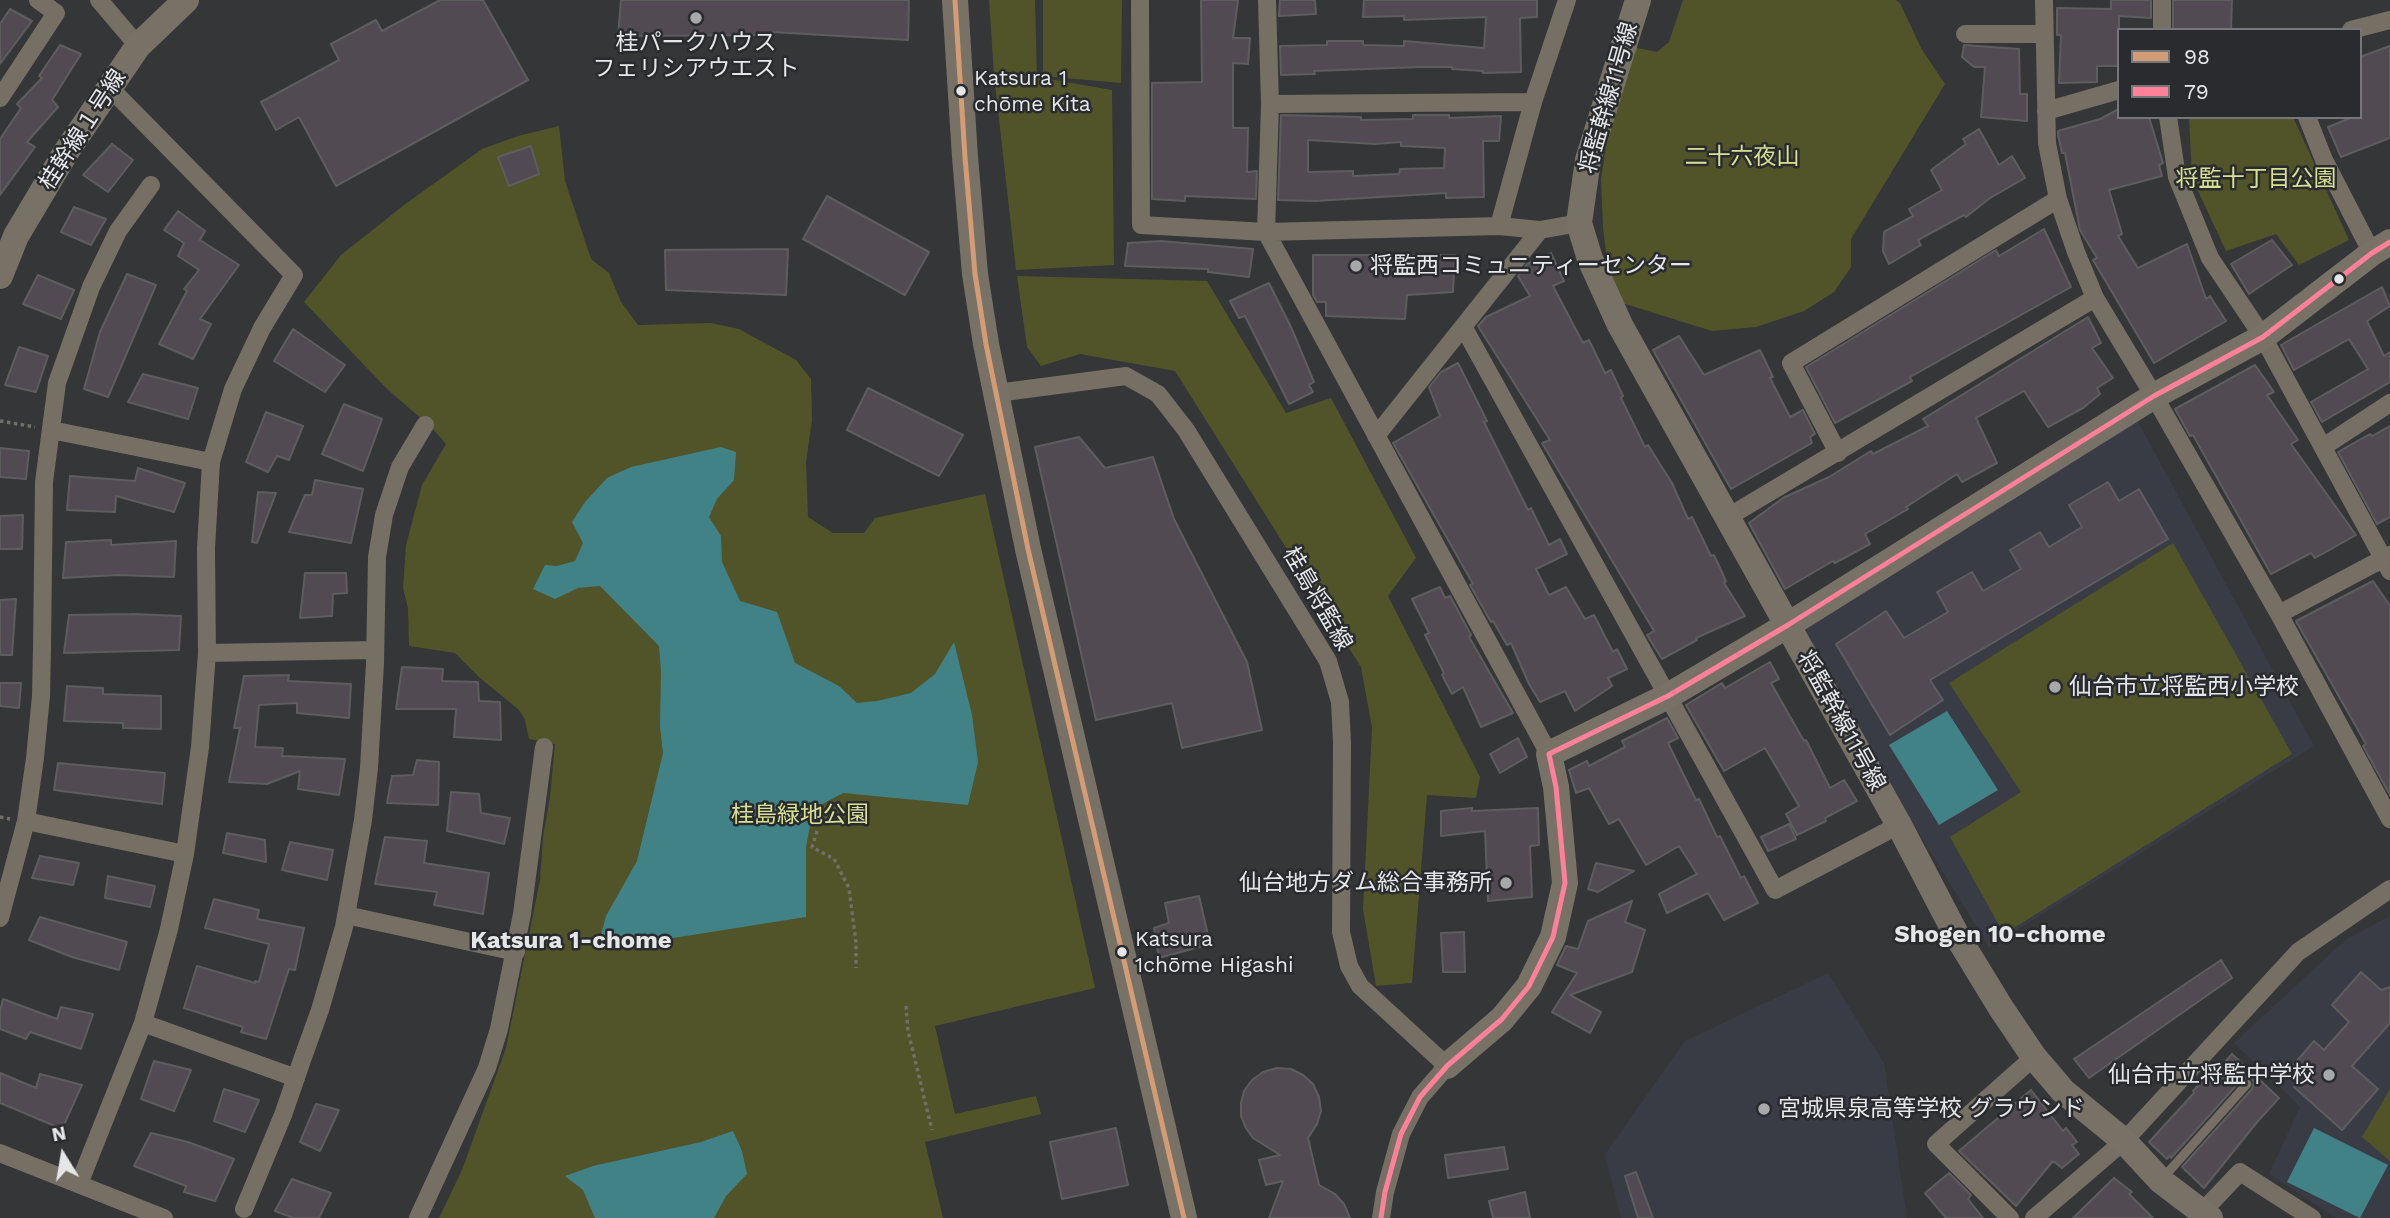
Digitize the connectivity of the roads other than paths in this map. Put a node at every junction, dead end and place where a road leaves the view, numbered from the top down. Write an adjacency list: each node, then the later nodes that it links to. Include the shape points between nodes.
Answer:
1 (38, 0): 19 (street, via 56,13)
2 (99, 0): 16 (street)
3 (186, 0): 16 (street, 桂幹線１号線)
4 (955, 0): 36 (street, via 975,274)
5 (1140, 0): 30 (street, via 1141,225)
6 (1267, 0): 21 (street)
7 (1567, 0): 20 (street)
8 (1639, 0): 27 (street, 将監幹線11号線, via 1588,160)
9 (2044, 0): 15 (street)
10 (2162, 0): 12 (street)
11 (2390, 20): 13 (street)
12 (2162, 28)
13 (2359, 28)
14 (1965, 34): 15 (street)
15 (2043, 34): 22 (street)
16 (138, 46): 17 (street, 桂幹線１号線)
17 (110, 88): 32 (street, 桂幹線１号線, via 16,236); 44 (street, via 294,275 233,389)
18 (2117, 91): 22 (street)
19 (0, 98)
20 (1533, 103): 21 (street); 28 (street)
21 (1270, 104): 30 (street)
22 (2046, 111): 26 (street)
23 (2168, 119): 35 (street, via 2177,177 2210,258)
24 (2308, 119): 31 (street, via 2324,160)
25 (151, 185): 40 (street, via 118,231 91,287 57,383)
26 (2058, 199): 33 (street); 43 (street, via 1791,363)
27 (1579, 223): 29 (street); 45 (street, 将監幹線11号線, via 1620,325)
28 (1499, 226): 29 (street); 30 (street)
29 (1540, 230): 34 (street)
30 (1266, 232): 41 (street)
31 (2381, 248): 35 (street)
32 (0, 275)
33 (2095, 298): 37 (street); 43 (street)
34 (1464, 328): 41 (street); 51 (street)
35 (2263, 337): 37 (street); 42 (street)
36 (997, 393): 64 (street, 桂島将監線, via 1126,376 1158,394 1186,430 1328,661 1340,702 1341,932 1349,966 1360,986); 75 (street, via 1028,549)
37 (2154, 396): 47 (street); 48 (street)
38 (2390, 402): 42 (street)
39 (425, 425): 49 (street, via 400,467 384,515 376,557)
40 (51, 430): 44 (street); 55 (street, via 44,482 41,695)
41 (1376, 436): 53 (street)
42 (2323, 447): 46 (street)
43 (1838, 453): 45 (street)
44 (211, 462): 50 (street)
45 (1728, 517): 48 (street, 将監幹線11号線)
46 (2388, 562): 47 (street)
47 (2279, 614): 54 (street)
48 (1788, 625): 51 (street); 56 (street, 将監幹線11号線)
49 (375, 650): 50 (street); 59 (street, via 369,768)
50 (207, 653): 57 (street)
51 (1668, 696): 53 (street); 56 (street, via 1775,890)
52 (544, 747): 61 (street)
53 (1549, 754): 64 (street, via 1565,883 1553,937 1529,986 1502,1019)
54 (2390, 819)
55 (26, 821): 57 (street); 60 (street)
56 (1899, 825): 63 (street, 将監幹線11号線, via 1957,936)
57 (185, 854): 62 (street)
58 (2390, 889): 67 (street, via 2298,952)
59 (346, 915): 61 (street); 65 (street)
60 (0, 918)
61 (516, 952): 74 (street, via 487,1068)
62 (143, 1023): 65 (street); 70 (street)
63 (2034, 1057): 67 (street, 将監幹線11号線, via 2063,1091); 77 (street, via 1936,1143)
64 (1447, 1066): 76 (street, via 1420,1097 1401,1134)
65 (296, 1078): 71 (street)
66 (2247, 1084): 69 (lane)
67 (2124, 1142): 69 (street, 将監幹線11号線); 78 (street)
68 (0, 1153): 70 (street)
69 (2161, 1181): 72 (street, 将監幹線11号線)
70 (79, 1184): 73 (street)
71 (244, 1209)
72 (2206, 1215): 79 (street, via 2240,1172)
73 (164, 1218)
74 (418, 1218)
75 (1184, 1218)
76 (1381, 1218)
77 (2010, 1218)
78 (2034, 1218)
79 (2312, 1218)

